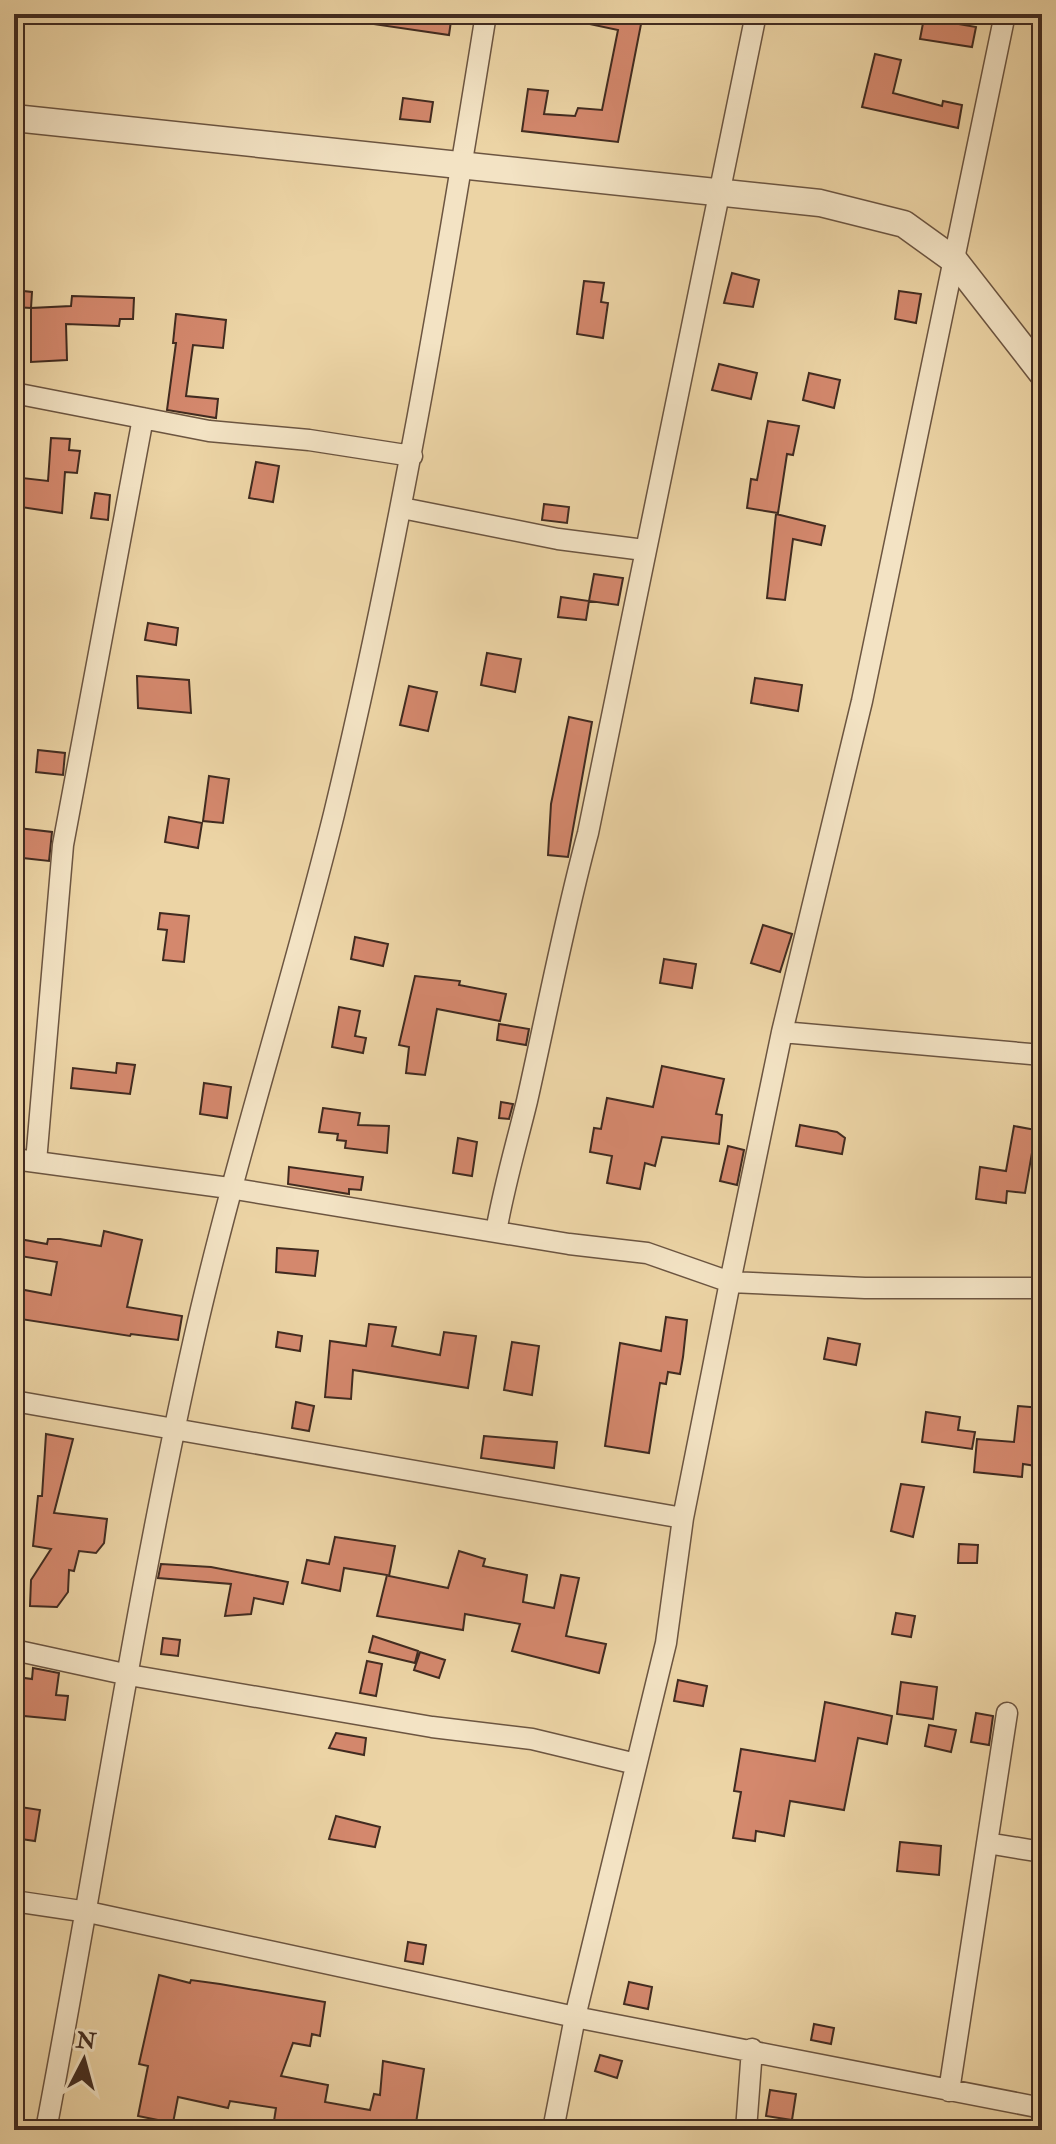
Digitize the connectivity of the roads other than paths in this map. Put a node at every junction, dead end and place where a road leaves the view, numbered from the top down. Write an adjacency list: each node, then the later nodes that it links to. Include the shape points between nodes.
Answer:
1 (486, 14): 5 (street)
2 (756, 14): 6 (street)
3 (1005, 14): 7 (street)
4 (14, 118): 5 (street)
5 (462, 165): 6 (street); 11 (street)
6 (718, 192): 7 (street, via 820,203 904,224); 13 (street)
7 (954, 260): 8 (street); 14 (street, via 862,701)
8 (1042, 373)
9 (14, 393): 10 (street)
10 (143, 418): 11 (street); 17 (street, via 63,845)
11 (412, 456): 12 (street)
12 (402, 508): 13 (street); 18 (street, via 334,812)
13 (644, 550): 19 (street, via 588,833)
14 (782, 1032): 15 (street); 20 (street)
15 (1042, 1055)
16 (14, 1159): 17 (street)
17 (36, 1162): 18 (street)
18 (229, 1188): 19 (street); 23 (street)
19 (496, 1232): 20 (street, via 647,1253)
20 (730, 1282): 21 (street); 24 (street)
21 (1042, 1288)
22 (14, 1401): 23 (street)
23 (175, 1431): 24 (street); 26 (street)
24 (683, 1518): 28 (street, via 666,1643)
25 (14, 1650): 26 (street)
26 (129, 1675): 28 (street, via 532,1739); 32 (street)
27 (1007, 1713): 29 (street)
28 (636, 1764): 33 (street)
29 (987, 1843): 30 (street); 35 (street)
30 (1042, 1852)
31 (14, 1901): 32 (street)
32 (88, 1912): 33 (street); 37 (street)
33 (575, 2017): 34 (street); 38 (street)
34 (752, 2049): 35 (street); 39 (street)
35 (949, 2091): 36 (street)
36 (1042, 2108)
37 (46, 2130)
38 (553, 2130)
39 (746, 2130)

